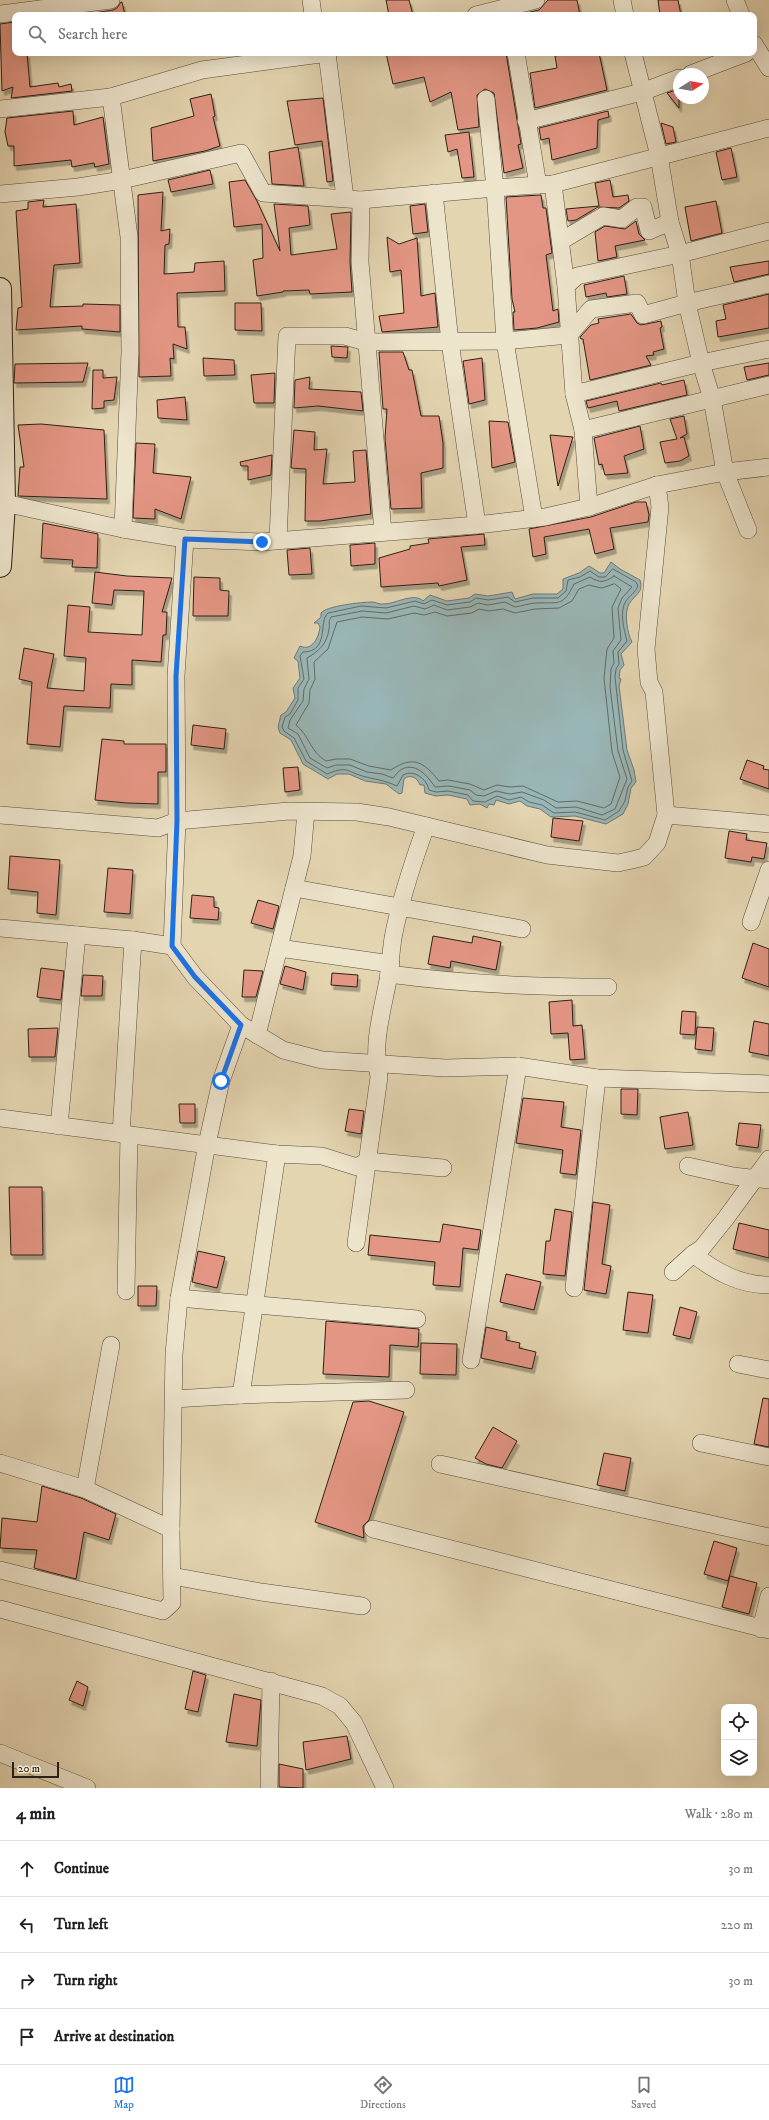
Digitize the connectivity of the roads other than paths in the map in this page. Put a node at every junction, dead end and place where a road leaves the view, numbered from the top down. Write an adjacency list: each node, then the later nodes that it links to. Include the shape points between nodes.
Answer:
1 (111, 0): 8 (street)
2 (311, 0): 9 (street)
3 (536, 0): 6 (street)
4 (622, 0): 10 (street)
5 (735, 0): 11 (street)
6 (510, 11)
7 (12, 12): 12 (street)
8 (16, 12)
9 (313, 12)
10 (624, 12)
11 (740, 12)
12 (0, 14)
13 (757, 54): 20 (street)
14 (298, 56): 23 (street, via 202,70)
15 (328, 56): 34 (street)
16 (516, 56): 26 (street)
17 (635, 56): 22 (street)
18 (735, 56): 19 (street)
19 (705, 68)
20 (769, 68)
21 (673, 80): 22 (street)
22 (642, 92): 26 (street); 28 (street)
23 (111, 96): 25 (street); 29 (street)
24 (486, 99): 31 (street)
25 (0, 109)
26 (526, 121): 30 (street)
27 (769, 128): 28 (street)
28 (659, 156): 30 (street); 35 (street)
29 (122, 180): 33 (street); 34 (street, via 241,153 263,193); 61 (street, via 129,237 130,344)
30 (545, 185): 31 (street); 37 (street)
31 (495, 188): 32 (street); 45 (street)
32 (434, 193): 34 (street); 47 (street)
33 (0, 194)
34 (353, 199): 46 (street)
35 (670, 222): 37 (street, via 649,231 643,207 636,207 622,219 603,216); 38 (street)
36 (769, 231): 38 (street)
37 (561, 241): 40 (street)
38 (680, 254): 40 (street, via 577,276); 42 (street)
39 (769, 284): 42 (street)
40 (566, 286): 44 (street)
41 (0, 289): 43 (street)
42 (687, 303): 44 (street, via 643,315 637,303 591,309); 49 (street)
43 (1, 321): 57 (street)
44 (569, 335): 45 (street); 51 (street)
45 (505, 341): 47 (street); 59 (street)
46 (366, 342): 47 (street); 63 (street); 65 (street, via 345,336 287,336)
47 (450, 342): 60 (street)
48 (769, 349): 49 (street)
49 (701, 363): 51 (street); 52 (street)
50 (769, 385): 52 (street)
51 (574, 394): 53 (street)
52 (712, 399): 53 (street); 55 (street)
53 (582, 430): 58 (street)
54 (769, 467): 55 (street)
55 (724, 472): 56 (street); 62 (street)
56 (657, 485): 58 (street); 69 (street, via 660,507 646,649 649,682 654,692)
57 (2, 502): 61 (street); 66 (street)
58 (589, 507): 59 (street)
59 (534, 518): 60 (street)
60 (477, 525): 63 (street)
61 (123, 529): 64 (street)
62 (748, 530)
63 (383, 532): 65 (street)
64 (185, 539): 65 (street, via 262,542); 70 (street, via 176,676)
65 (278, 540)
66 (0, 566)
67 (306, 812): 70 (street, via 289,811); 72 (street, via 357,812); 74 (street, via 302,856)
68 (0, 815): 70 (street, via 158,828)
69 (666, 815): 71 (street); 72 (street, via 653,848 644,857 618,863 547,855)
70 (177, 821): 81 (street)
71 (769, 824)
72 (426, 826): 75 (street)
73 (769, 870): 76 (street)
74 (294, 888): 75 (street); 82 (street)
75 (401, 906): 78 (street); 83 (street, via 393,938)
76 (751, 922)
77 (0, 928): 79 (street)
78 (522, 929)
79 (77, 935): 80 (street); 92 (street)
80 (132, 940): 81 (street); 93 (street)
81 (172, 946): 85 (street, via 195,977)
82 (279, 948): 83 (street); 86 (street)
83 (390, 969): 84 (street, via 431,980 497,985); 87 (street, via 378,1034)
84 (608, 987)
85 (241, 1025): 86 (street); 94 (street, via 221,1081)
86 (257, 1035): 87 (street, via 283,1050 296,1054 322,1060)
87 (376, 1064): 88 (street, via 445,1068); 97 (street, via 379,1077)
88 (518, 1066): 89 (street); 111 (street)
89 (597, 1078): 90 (street); 105 (street)
90 (769, 1084)
91 (0, 1118): 92 (street)
92 (59, 1126): 93 (street)
93 (125, 1134): 94 (street); 106 (street)
94 (207, 1144): 95 (street); 107 (street)
95 (278, 1154): 97 (street, via 322,1156 357,1167); 108 (street)
96 (769, 1159): 100 (street)
97 (367, 1161): 99 (street); 101 (street)
98 (688, 1166): 100 (street)
99 (443, 1168)
100 (761, 1179): 102 (street, via 702,1248)
101 (356, 1244)
102 (693, 1254): 103 (street); 104 (street, via 729,1278)
103 (673, 1272)
104 (769, 1285)
105 (574, 1288)
106 (126, 1291)
107 (179, 1298): 108 (street); 116 (street, via 174,1354)
108 (254, 1305): 109 (street); 115 (street)
109 (417, 1319)
110 (111, 1345): 121 (street)
111 (470, 1360)
112 (738, 1364): 113 (street)
113 (769, 1370)
114 (406, 1390): 115 (street)
115 (240, 1395): 116 (street)
116 (174, 1399): 123 (street)
117 (701, 1443): 118 (street)
118 (769, 1457)
119 (0, 1463): 121 (street)
120 (440, 1464): 124 (street)
121 (85, 1489): 123 (street)
122 (373, 1529): 130 (street)
123 (171, 1530): 126 (street)
124 (769, 1538)
125 (0, 1570): 126 (street, via 162,1611 172,1603)
126 (172, 1576): 128 (street)
127 (769, 1596): 130 (street)
128 (362, 1606)
129 (0, 1609): 131 (street)
130 (765, 1630)
131 (271, 1681): 134 (street); 135 (street, via 322,1696 340,1706 354,1723)
132 (0, 1753): 133 (street)
133 (87, 1788)
134 (269, 1788)
135 (385, 1788)

